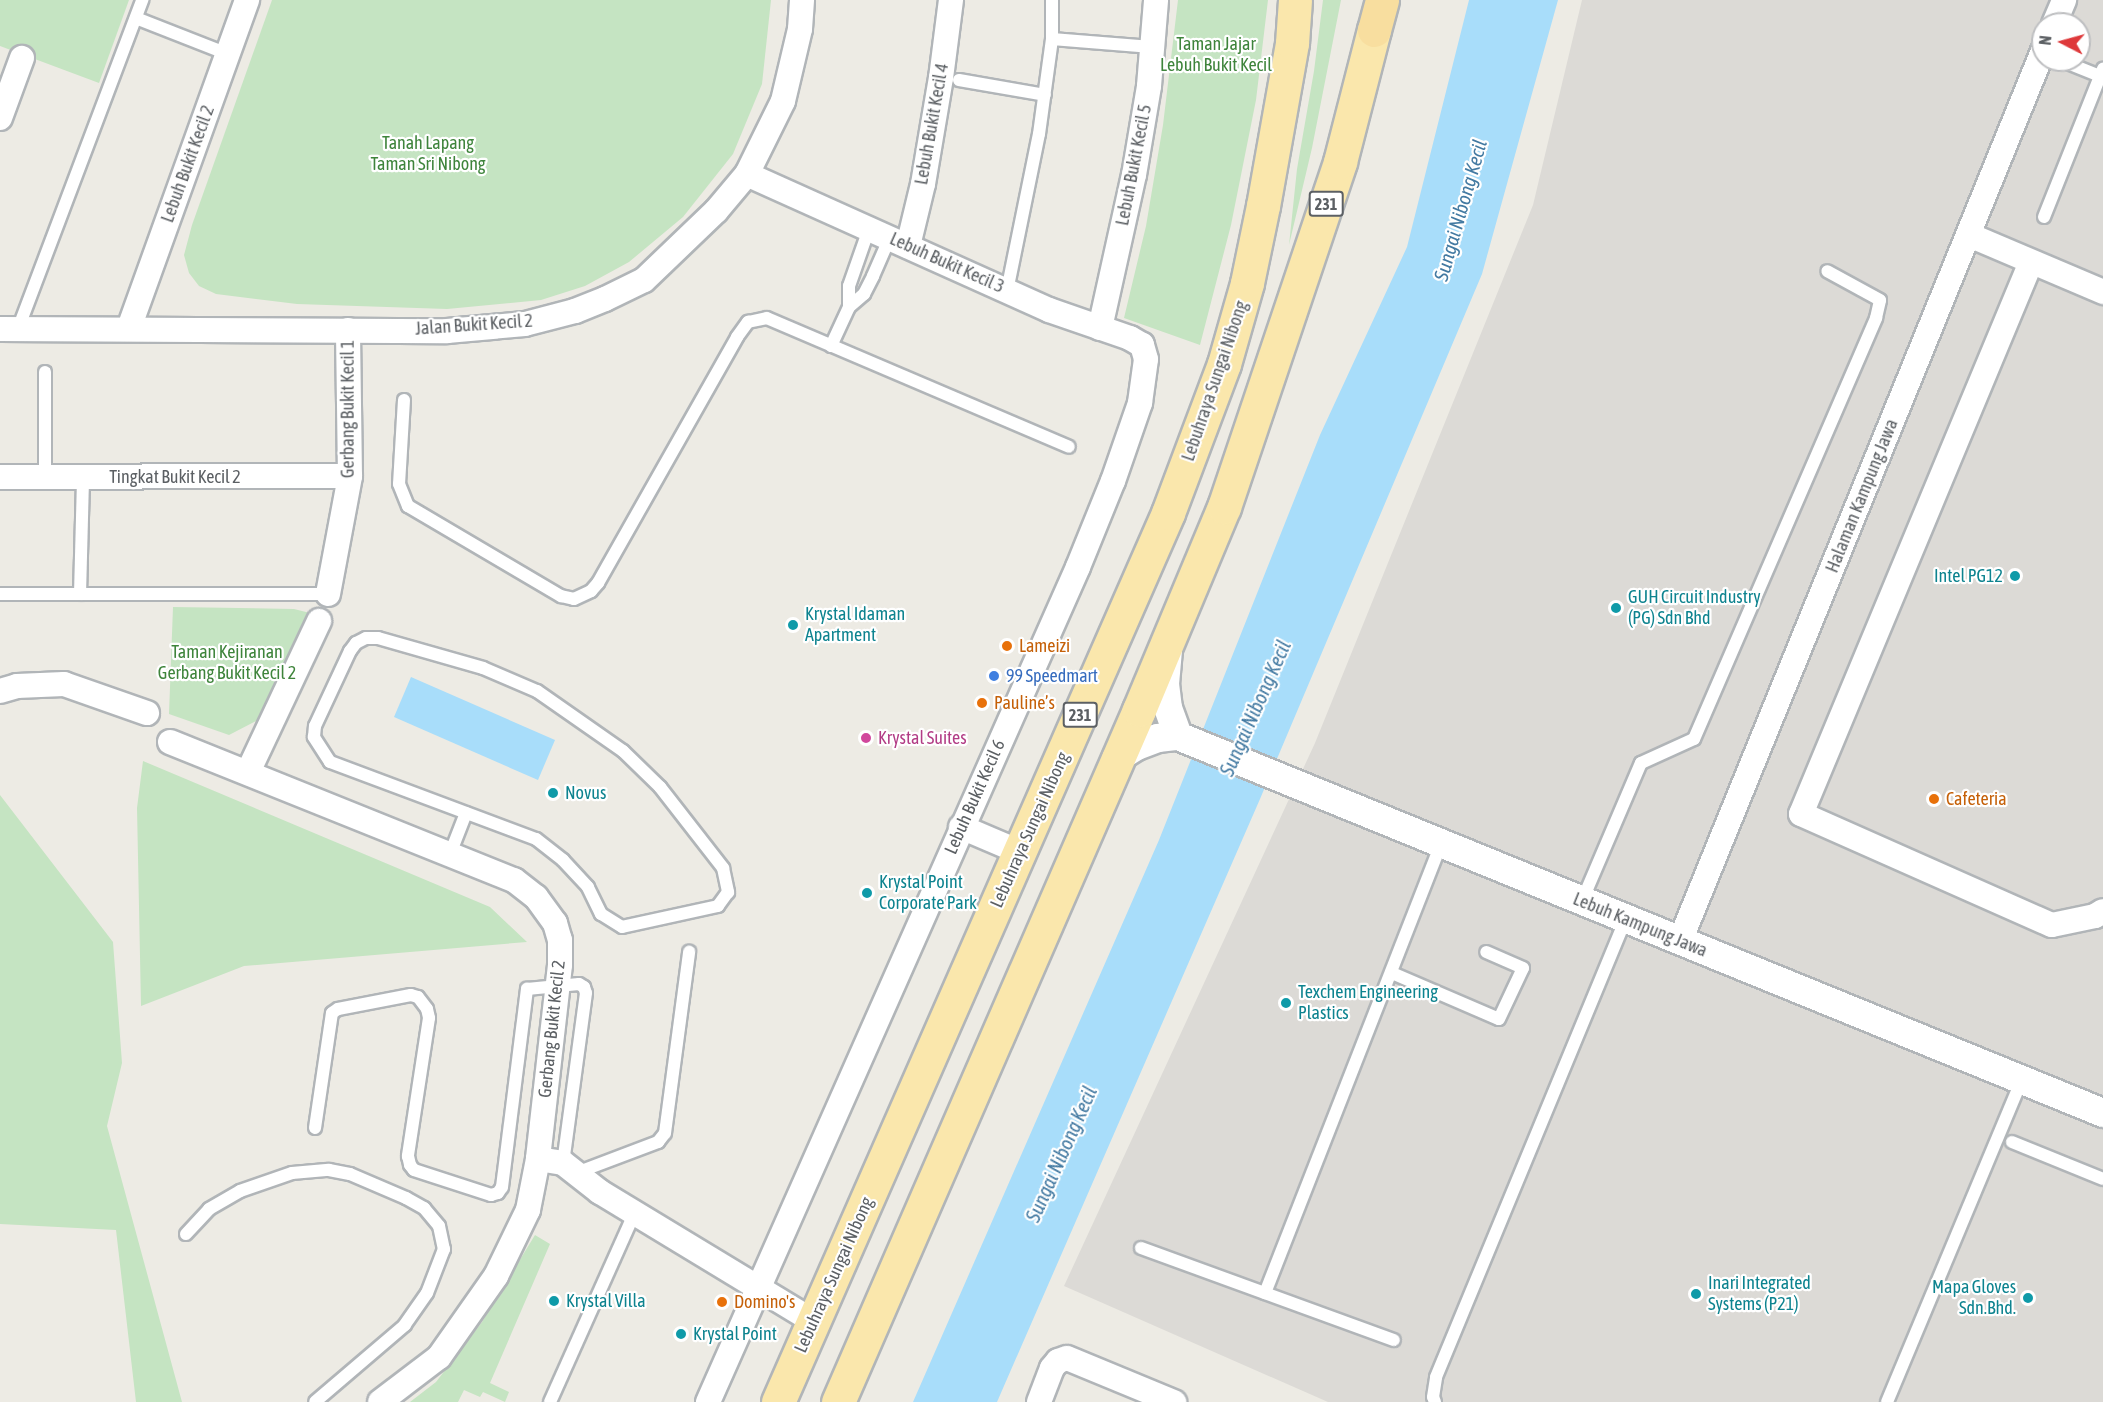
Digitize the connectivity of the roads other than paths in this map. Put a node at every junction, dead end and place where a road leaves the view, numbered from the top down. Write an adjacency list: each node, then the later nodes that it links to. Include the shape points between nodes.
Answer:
1 (142, 0): 9 (lane)
2 (247, 0): 12 (street, Lebuh Bukit Kecil 2)
3 (802, 0): 19 (street, Jalan Bukit Kecil 2, via 800,29 783,101)
4 (951, 0): 22 (street, Lebuh Bukit Kecil 4, via 931,137)
5 (1052, 0): 10 (lane)
6 (1156, 0): 11 (street, Lebuh Bukit Kecil 5)
7 (1294, 0): 55 (main road, Lebuhraya Sungai Nibong / 231, via 1292,44 1265,195 1247,283 1224,364 1168,513)
8 (1377, 10): 45 (main road, 231, via 1340,162 1256,416 1224,507)
9 (136, 18): 12 (lane); 30 (lane)
10 (1052, 39): 11 (lane); 17 (lane)
11 (1152, 46): 29 (street, Lebuh Bukit Kecil 5, via 1134,175)
12 (228, 54): 28 (street, Lebuh Bukit Kecil 2)
13 (22, 58): 18 (street)
14 (2035, 72): 21 (street, Halaman Kampung Jawa)
15 (2101, 72): 20 (lane)
16 (959, 80): 17 (lane)
17 (1045, 95): 25 (lane)
18 (0, 118)
19 (747, 174): 22 (street, Lebuh Bukit Kecil 3); 31 (street, Jalan Bukit Kecil 2, via 716,211 644,280 606,299 525,324 447,331)
20 (2044, 216)
21 (1969, 235): 23 (street); 60 (street, Halaman Kampung Jawa)
22 (889, 237): 25 (street, Lebuh Bukit Kecil 3); 27 (lane, via 864,294); 27 (lane, via 849,286)
23 (2031, 262): 26 (street); 58 (street, via 1801,814 2052,925)
24 (1827, 271): 57 (lane, via 1880,300 1876,318 1694,740 1641,763)
25 (1007, 291): 29 (street, Lebuh Bukit Kecil 3)
26 (2103, 292)
27 (849, 307): 32 (lane)
28 (129, 328): 30 (street, Jalan Bukit Kecil 2); 31 (street, Jalan Bukit Kecil 2)
29 (1100, 328): 33 (street, Lebuh Bukit Kecil 3, via 1130,338 1142,345)
30 (9, 329)
31 (348, 330): 37 (street, Gerbang Bukit Kecil 1)
32 (831, 346): 35 (lane, via 766,318 748,322 598,583 574,599 561,596 408,506 399,484); 36 (lane)
33 (1145, 352): 53 (street, Lebuh Bukit Kecil 6, via 1140,403 1113,481)
34 (45, 372): 39 (lane)
35 (404, 400)
36 (1069, 447)
37 (350, 476): 40 (street, Tingkat Bukit Kecil 2); 43 (street, Gerbang Bukit Kecil 1)
38 (0, 477): 39 (street, Tingkat Bukit Kecil 2)
39 (45, 477): 40 (street, Tingkat Bukit Kecil 2)
40 (83, 477): 42 (lane)
41 (0, 594): 42 (lane)
42 (80, 594): 43 (lane)
43 (328, 594)
44 (319, 621): 51 (street)
45 (1168, 640): 48 (street, via 1168,708); 50 (main road, 231)
46 (0, 691): 47 (street, via 16,686 64,684)
47 (147, 713)
48 (1184, 739): 50 (street, via 1147,742); 54 (street, Lebuh Kampung Jawa)
49 (170, 742): 51 (street, Gerbang Bukit Kecil 2)
50 (1116, 759): 85 (main road, 231)
51 (249, 772): 56 (street, Gerbang Bukit Kecil 2)
52 (466, 813): 52 (lane, via 536,839 588,887 602,914 622,927 718,906 728,892 723,868 660,787 623,751 537,691 483,668 378,638 356,643 315,726 314,737 320,751 330,762); 56 (lane)
53 (961, 826): 55 (street); 75 (street, Lebuh Bukit Kecil 6)
54 (1442, 843): 57 (street, Lebuh Kampung Jawa); 63 (lane)
55 (1020, 852): 77 (main road, Lebuhraya Sungai Nibong / 231)
56 (450, 854): 64 (street, Gerbang Bukit Kecil 2, via 514,880 536,897 555,923 560,940)
57 (1582, 901): 59 (street, Lebuh Kampung Jawa)
58 (2103, 911)
59 (1626, 919): 60 (street, Lebuh Kampung Jawa); 88 (lane, via 1436,1377)
60 (1680, 941): 65 (street, Lebuh Kampung Jawa)
61 (689, 952): 70 (lane, via 665,1133 658,1142)
62 (1486, 952): 63 (lane, via 1523,968 1499,1019)
63 (1392, 973): 76 (lane)
64 (558, 985): 67 (lane, via 530,987 526,993 502,1187 498,1193 491,1195 414,1170 410,1165 408,1156 429,1018 427,1009 411,995 332,1013); 69 (street, Gerbang Bukit Kecil 2); 70 (lane, via 579,984 586,993)
65 (2022, 1080): 66 (street, Lebuh Kampung Jawa); 89 (lane)
66 (2103, 1113)
67 (315, 1128)
68 (2012, 1142): 71 (lane)
69 (538, 1159): 70 (street); 81 (street, Gerbang Bukit Kecil 2, via 528,1210 496,1276 439,1357)
70 (569, 1168): 72 (street, via 592,1187)
71 (2103, 1179)
72 (635, 1212): 75 (street); 82 (lane)
73 (186, 1234): 80 (lane, via 209,1209 240,1191 292,1173 330,1170 350,1174 406,1198 424,1208 439,1227 444,1249 426,1293 405,1325)
74 (1141, 1248): 76 (lane)
75 (756, 1293): 77 (street); 83 (street, Lebuh Bukit Kecil 6)
76 (1265, 1293): 78 (lane)
77 (813, 1321): 84 (main road, Lebuhraya Sungai Nibong / 231)
78 (1394, 1340)
79 (1141, 1395): 86 (street, via 1067,1358 1052,1368); 87 (street)
80 (315, 1402)
81 (380, 1402)
82 (550, 1402)
83 (708, 1402)
84 (778, 1402)
85 (838, 1402)
86 (1039, 1402)
87 (1174, 1402)
88 (1435, 1402)
89 (1887, 1402)

